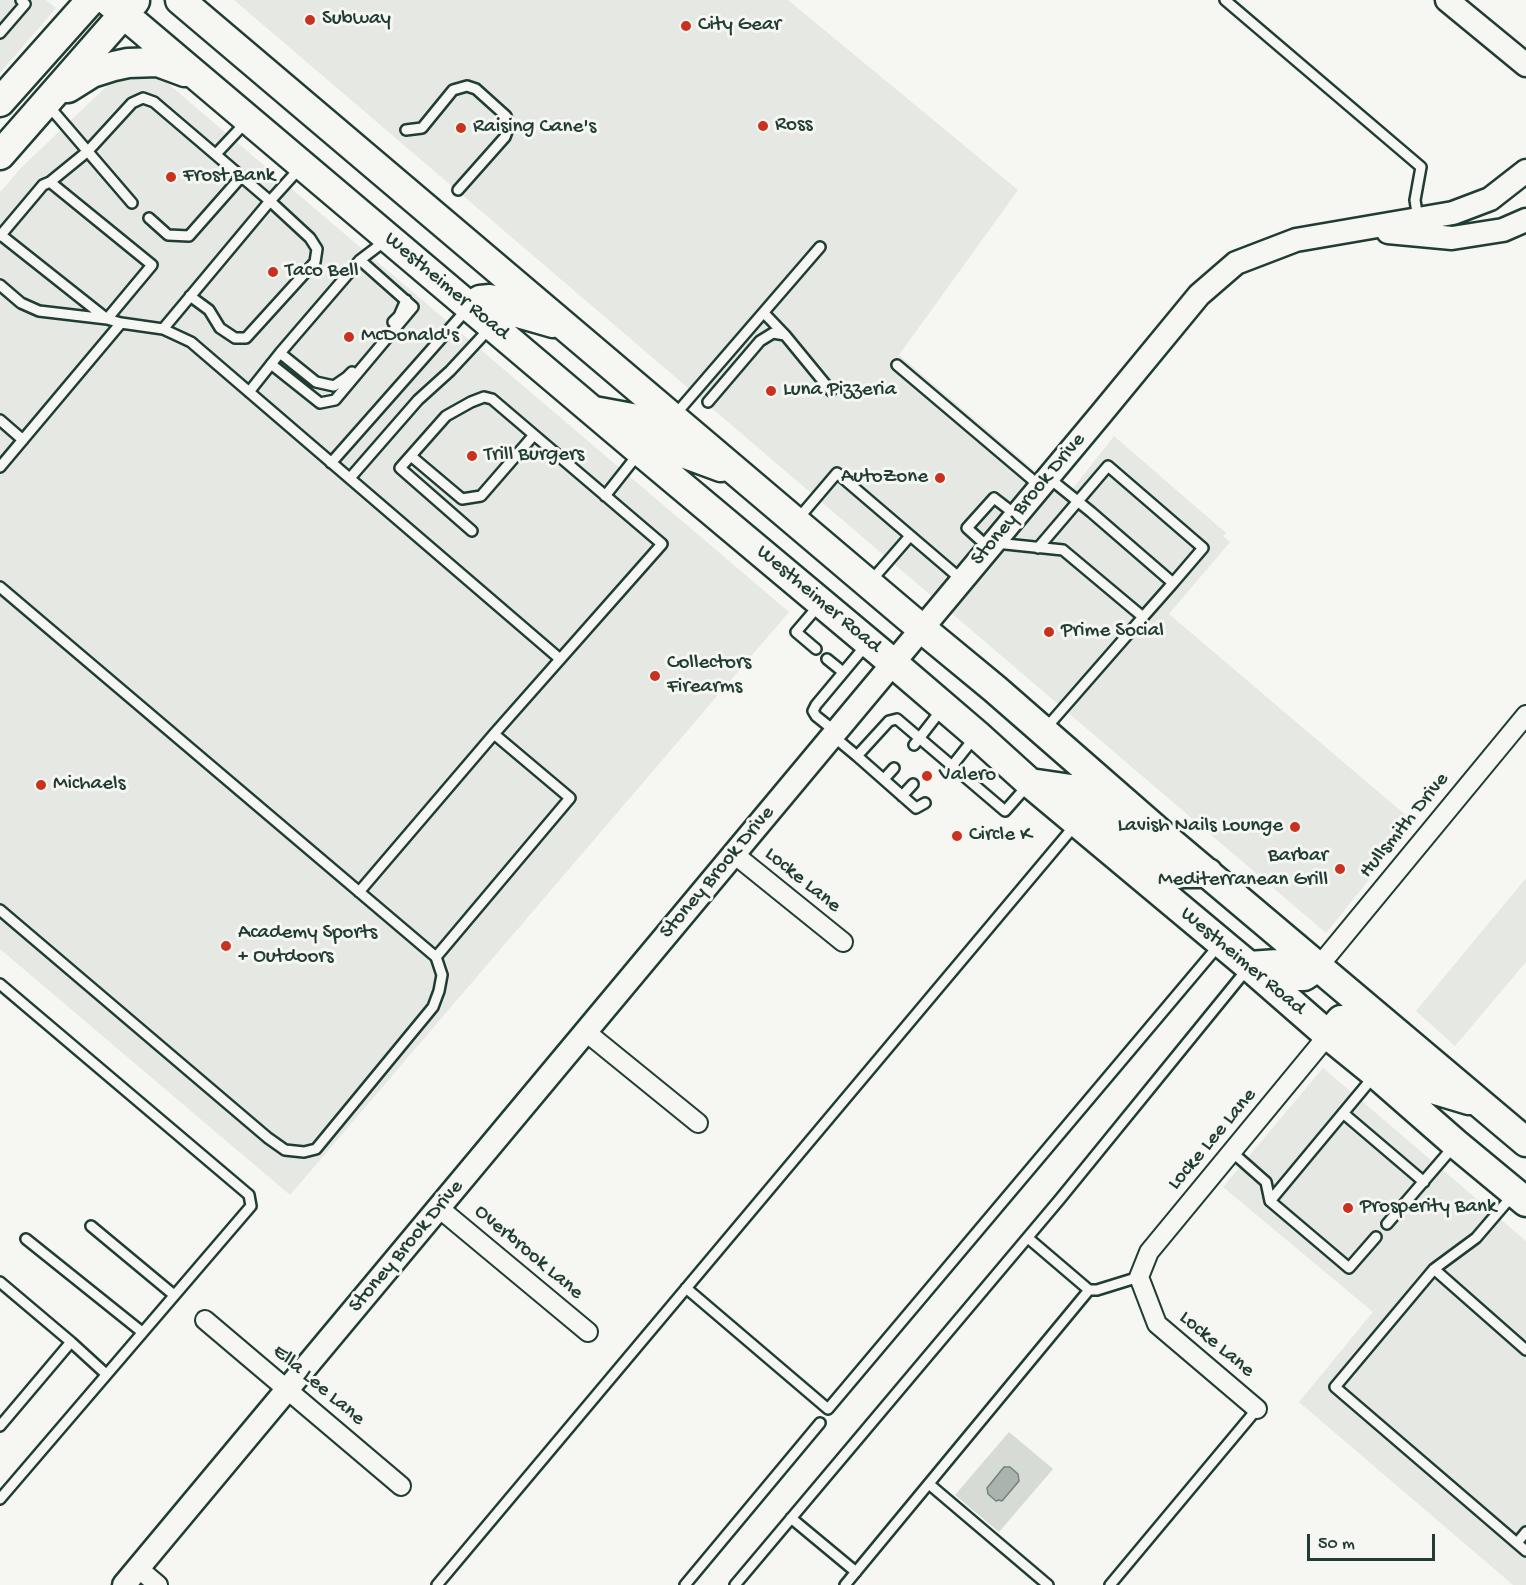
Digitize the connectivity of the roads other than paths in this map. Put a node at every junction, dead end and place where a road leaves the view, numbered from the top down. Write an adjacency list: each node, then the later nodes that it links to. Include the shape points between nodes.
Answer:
1 (21, 0): 7 (lane, via 25,4)
2 (91, 0): 10 (main road)
3 (180, 0): 33 (main road)
4 (1225, 0): 25 (lane, via 1421,167 1415,200)
5 (1447, 0): 8 (street)
6 (122, 5): 9 (main road, Westheimer Road); 11 (main road)
7 (0, 33)
8 (1526, 65)
9 (200, 78): 11 (main road, via 158,62 128,63 92,73); 12 (main road, Westheimer Road)
10 (0, 102)
11 (46, 102): 14 (lane); 16 (main road)
12 (249, 119): 15 (lane); 17 (main road, Westheimer Road)
13 (406, 130): 21 (lane, via 422,128 453,90 467,86 476,89 506,116 509,126 505,137)
14 (88, 151): 15 (lane, via 132,103 143,98 154,102); 20 (lane); 23 (lane)
15 (216, 154): 19 (lane)
16 (0, 155)
17 (303, 165): 22 (lane); 29 (main road, Westheimer Road)
18 (1526, 171): 25 (street, Stoney Brook Drive, via 1490,199 1453,213)
19 (241, 177): 22 (lane); 24 (lane, via 189,236 168,235)
20 (50, 182): 28 (lane, via 43,185); 39 (lane, via 152,265)
21 (458, 190)
22 (270, 201): 35 (lane); 35 (lane, via 310,238 316,249 315,262 246,338 235,338 220,328 209,310)
23 (132, 203)
24 (149, 218)
25 (1418, 219): 27 (street, Stoney Brook Drive)
26 (1526, 220): 27 (street, Stoney Brook Drive, via 1503,230 1452,238)
27 (1356, 229): 62 (street, Stoney Brook Drive, via 1296,240 1236,263 1217,278)
28 (1, 235): 39 (lane)
29 (389, 238): 31 (lane); 32 (main road, Westheimer Road)
30 (820, 247): 38 (lane)
31 (360, 260): 36 (lane); 45 (lane)
32 (420, 264): 33 (main road, via 467,278 477,286); 37 (main road, Westheimer Road)
33 (510, 279): 42 (main road)
34 (0, 285): 39 (lane, via 21,303 39,311)
35 (190, 296): 43 (lane)
36 (406, 300): 45 (lane, via 399,316 347,377 334,386 316,382); 46 (lane, via 413,307 335,400 320,403)
37 (469, 306): 41 (main road, Westheimer Road); 42 (main road, via 480,300 498,300 511,310); 58 (lane)
38 (764, 313): 44 (lane); 52 (lane)
39 (107, 319): 40 (lane)
40 (121, 323): 43 (lane); 55 (lane)
41 (492, 325): 51 (main road, Westheimer Road); 61 (lane, via 418,400)
42 (564, 326): 52 (main road)
43 (163, 329): 49 (lane, via 191,342)
44 (785, 335): 48 (lane); 50 (lane, via 773,333 760,341)
45 (280, 353): 46 (lane)
46 (272, 364): 49 (lane)
47 (897, 365): 62 (lane)
48 (831, 391)
49 (249, 392): 58 (lane)
50 (708, 402)
51 (592, 411): 52 (main road, via 632,418 649,429); 56 (main road, Westheimer Road)
52 (672, 417): 60 (main road)
53 (0, 420): 55 (lane)
54 (533, 436): 57 (lane, via 492,399 484,397 446,416); 57 (lane, via 481,496 462,500); 63 (lane)
55 (23, 440): 59 (lane)
56 (640, 451): 60 (main road, via 654,443 668,444); 63 (lane); 75 (main road, Westheimer Road)
57 (411, 456): 67 (lane, via 400,468)
58 (332, 463): 61 (lane)
59 (0, 467)
60 (737, 473): 66 (main road)
61 (350, 478): 80 (lane)
62 (1045, 482): 64 (lane); 65 (street, Stoney Brook Drive)
63 (605, 496): 80 (lane, via 662,544)
64 (1077, 501): 70 (lane); 72 (lane); 72 (lane, via 1108,466 1203,548)
65 (1017, 516): 69 (street, Stoney Brook Drive); 69 (lane, via 994,498 967,528)
66 (795, 522): 68 (lane, via 837,473); 73 (main road)
67 (472, 531)
68 (910, 536): 71 (lane); 73 (lane)
69 (991, 546): 70 (lane); 71 (street, Stoney Brook Drive)
70 (1038, 548): 76 (lane, via 1063,550)
71 (963, 580): 77 (street, Stoney Brook Drive)
72 (1173, 583): 76 (lane)
73 (868, 584): 77 (main road)
74 (0, 587): 105 (lane)
75 (821, 602): 78 (main road, Westheimer Road); 79 (lane, via 796,632)
76 (1143, 617): 86 (lane)
77 (922, 629): 82 (street, Stoney Brook Drive); 86 (main road)
78 (868, 642): 82 (main road, Westheimer Road); 83 (lane)
79 (816, 650)
80 (560, 659): 87 (lane)
81 (827, 659): 83 (lane)
82 (893, 663): 84 (main road, Westheimer Road); 88 (street, Stoney Brook Drive)
83 (843, 672): 88 (lane, via 813,711)
84 (944, 707): 89 (main road, Westheimer Road); 90 (lane)
85 (1526, 715): 110 (street, Hullsmith Drive)
86 (1043, 731): 100 (main road)
87 (494, 734): 105 (lane); 109 (lane, via 570,798)
88 (834, 734): 91 (lane); 103 (street, Stoney Brook Drive)
89 (977, 735): 92 (lane); 96 (main road, Westheimer Road)
90 (917, 741): 91 (lane, via 897,719 889,721); 92 (lane)
91 (857, 756): 95 (lane)
92 (952, 766): 94 (lane)
93 (894, 768): 95 (lane)
94 (966, 778): 96 (lane, via 1005,811); 98 (lane)
95 (884, 779): 99 (lane)
96 (1030, 783): 100 (main road, via 1071,789 1096,803); 102 (main road, Westheimer Road)
97 (913, 784): 99 (lane)
98 (954, 784)
99 (902, 796): 101 (lane, via 916,808)
100 (1121, 799): 104 (main road)
101 (925, 803)
102 (1078, 822): 104 (main road, via 1119,826 1176,873); 108 (main road, Westheimer Road); 134 (lane)
103 (734, 854): 107 (street, Locke Lane); 113 (street, Stoney Brook Drive)
104 (1208, 873): 110 (main road)
105 (359, 892): 109 (lane)
106 (0, 910): 109 (lane, via 285,1150 316,1149 434,1007 442,975)
107 (843, 942)
108 (1221, 943): 111 (main road, Westheimer Road); 134 (lane, via 828,1409)
109 (436, 957)
110 (1319, 966): 111 (main road, via 1304,976 1292,976 1278,964); 116 (main road)
111 (1240, 977): 114 (main road, Westheimer Road); 129 (lane)
112 (0, 984): 136 (lane, via 249,1195 251,1206)
113 (586, 1032): 118 (street); 125 (street, Stoney Brook Drive)
114 (1328, 1035): 115 (main road, Westheimer Road); 116 (main road, via 1341,1020 1351,1022 1429,1088); 121 (street, Locke Lee Lane)
115 (1376, 1074): 117 (lane); 120 (main road, Westheimer Road)
116 (1480, 1103): 119 (main road)
117 (1344, 1113): 122 (lane); 124 (lane)
118 (698, 1123)
119 (1526, 1142)
120 (1456, 1144): 122 (lane); 123 (main road, Westheimer Road)
121 (1232, 1152): 124 (lane, via 1266,1182); 132 (street, Locke Lee Lane, via 1149,1252)
122 (1424, 1182): 126 (lane)
123 (1520, 1198): 131 (lane)
124 (1270, 1201): 128 (lane, via 1349,1268)
125 (439, 1208): 139 (street, Overbrook Lane); 143 (street, Stoney Brook Drive)
126 (1387, 1224)
127 (91, 1226): 136 (lane)
128 (1376, 1237)
129 (1028, 1238): 135 (lane); 150 (lane)
130 (26, 1239): 138 (lane)
131 (1434, 1269): 141 (lane); 152 (lane, via 1335,1387)
132 (1139, 1277): 135 (lane); 144 (street, Locke Lane, via 1157,1324)
133 (0, 1282): 140 (lane)
134 (686, 1288): 157 (lane)
135 (1089, 1290): 147 (lane)
136 (174, 1295): 138 (lane)
137 (205, 1320): 143 (street, Ella Lee Lane)
138 (142, 1332): 142 (lane)
139 (588, 1332)
140 (71, 1342): 142 (lane); 146 (lane)
141 (1526, 1350)
142 (106, 1374): 149 (lane)
143 (287, 1390): 148 (street, Ella Lee Lane); 155 (street, Stoney Brook Drive)
144 (1257, 1409): 162 (lane)
145 (820, 1423): 158 (lane)
146 (0, 1426)
147 (929, 1484): 154 (lane); 161 (lane)
148 (401, 1486)
149 (0, 1499)
150 (791, 1518): 154 (lane); 159 (lane)
151 (1526, 1532): 152 (lane)
152 (1517, 1543): 153 (lane)
153 (1526, 1551)
154 (856, 1572): 160 (lane)
155 (131, 1577): 156 (street)
156 (158, 1585)
157 (436, 1585)
158 (685, 1585)
159 (735, 1585)
160 (845, 1585)
161 (1048, 1585)
162 (1110, 1585)

